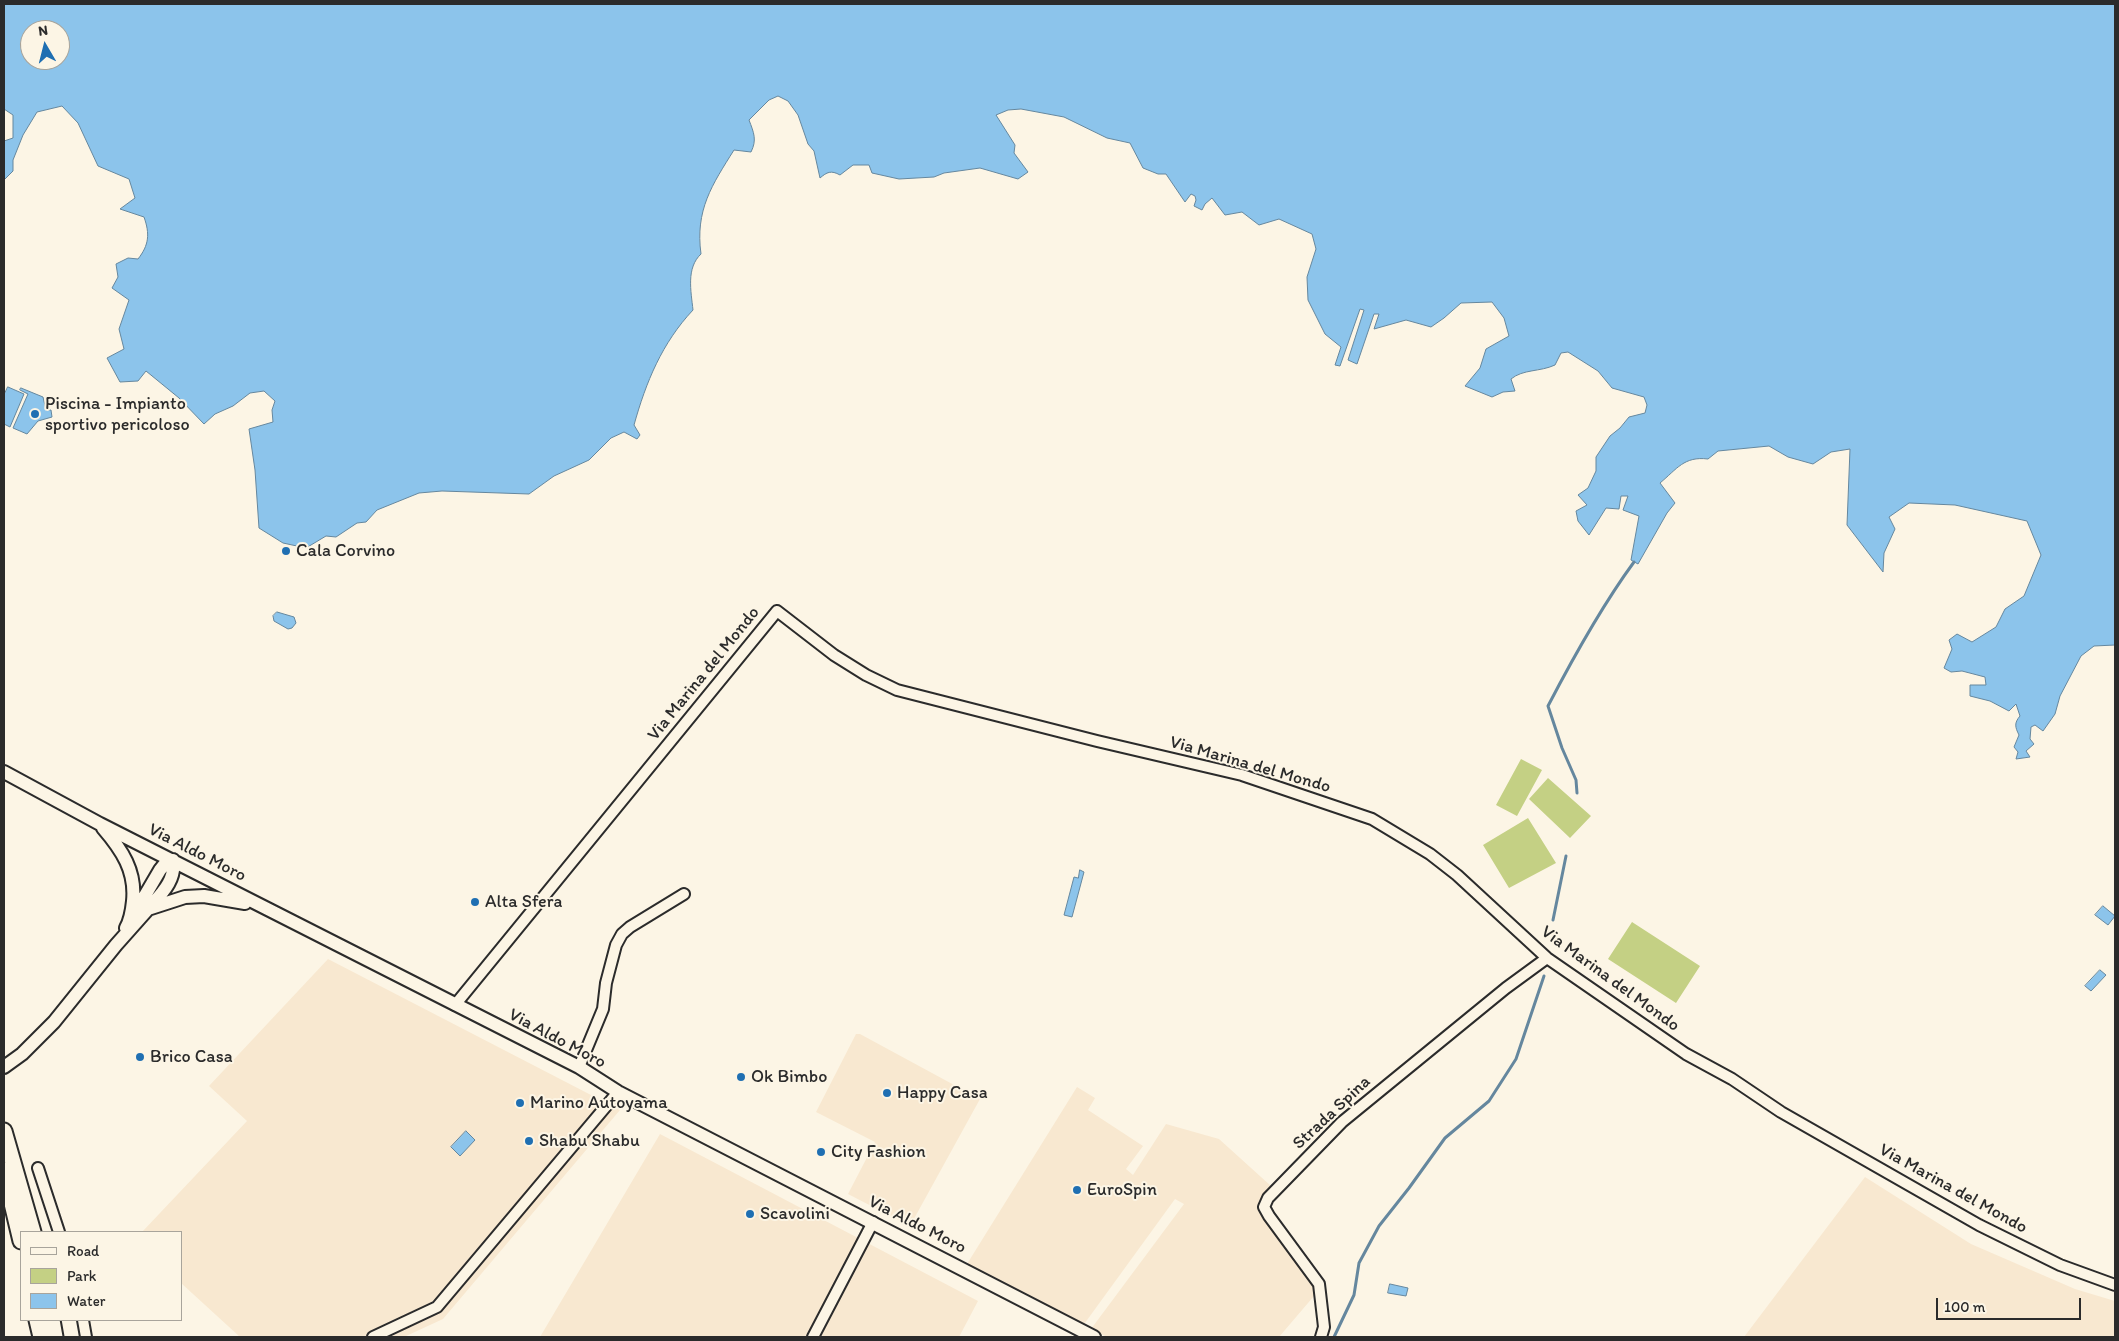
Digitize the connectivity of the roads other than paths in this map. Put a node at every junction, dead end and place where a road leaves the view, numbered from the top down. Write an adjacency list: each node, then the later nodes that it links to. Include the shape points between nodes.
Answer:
1 (4, 772): 2 (main road, Via Aldo Moro)
2 (100, 824): 3 (main road, Via Aldo Moro); 7 (main road, via 120,848 131,870 134,893)
3 (173, 860): 5 (main road, Via Aldo Moro); 6 (main road, via 175,871 170,882); 7 (main road, via 160,870)
4 (684, 894): 12 (street, via 622,934 606,983 603,1009)
5 (265, 908): 6 (main road, via 204,896 185,897); 10 (main road, Via Aldo Moro)
6 (148, 909): 8 (main road)
7 (131, 920): 8 (main road)
8 (116, 945): 11 (main road, via 54,1022)
9 (1547, 958): 10 (street, Via Marina del Mondo, via 1457,875 1430,854 1372,820 1242,775 897,690 834,655 777,611); 21 (street, Via Marina del Mondo, via 1686,1054 1732,1079 1781,1112 1979,1224 2060,1265); 31 (street, Strada Spina, via 1342,1122 1268,1198 1264,1207 1269,1216 1318,1284 1324,1327)
10 (455, 1005): 12 (main road, Via Aldo Moro)
11 (4, 1067)
12 (579, 1067): 13 (main road, Via Aldo Moro)
13 (618, 1092): 17 (main road, Via Aldo Moro); 28 (street, via 437,1307)
14 (4, 1131): 18 (highway)
15 (38, 1168): 19 (street)
16 (4, 1170): 20 (highway)
17 (872, 1222): 29 (street); 30 (main road, Via Aldo Moro)
18 (33, 1231)
19 (59, 1231)
20 (20, 1237)
21 (2115, 1285)
22 (37, 1321): 25 (highway)
23 (52, 1321): 26 (highway)
24 (83, 1321): 27 (street)
25 (41, 1337)
26 (55, 1337)
27 (86, 1337)
28 (373, 1337)
29 (813, 1337)
30 (1094, 1337)
31 (1321, 1337)

